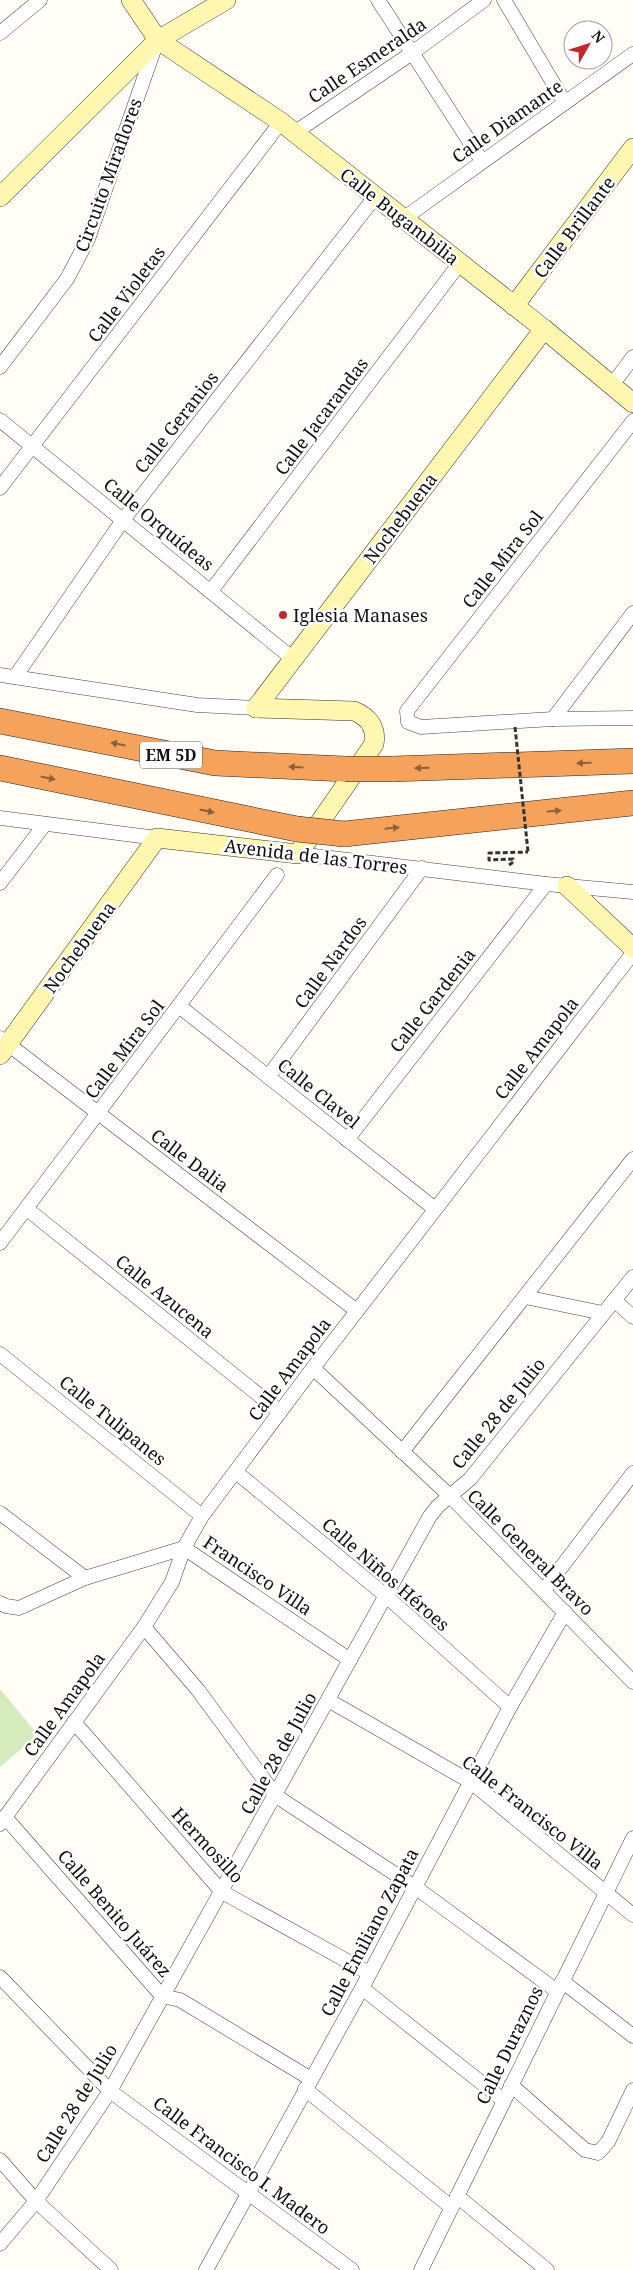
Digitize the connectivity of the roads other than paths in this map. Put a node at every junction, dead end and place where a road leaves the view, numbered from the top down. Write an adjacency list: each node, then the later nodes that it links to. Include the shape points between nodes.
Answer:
1 (40, 0): 7 (street)
2 (131, 0): 8 (street)
3 (226, 0): 8 (street)
4 (378, 0): 9 (street)
5 (484, 0): 9 (street, Calle Esmeralda)
6 (504, 0): 11 (street)
7 (0, 33)
8 (158, 40): 12 (street, Calle Bugambilia); 15 (street); 22 (street, Circuito Miraflores, via 88,239 68,279)
9 (412, 53): 12 (street, Calle Esmeralda); 14 (street)
10 (633, 54): 11 (street, Calle Diamante)
11 (565, 103): 14 (street, Calle Diamante)
12 (287, 127): 16 (street, Calle Bugambilia); 27 (street, Calle Violetas)
13 (633, 148): 19 (street, Calle Brillante)
14 (482, 161): 17 (street, Calle Diamante)
15 (0, 197)
16 (375, 197): 17 (street, Calle Bugambilia); 29 (street, Calle Geranios)
17 (403, 218): 18 (street, Calle Bugambilia)
18 (460, 263): 19 (street, Calle Bugambilia); 30 (street, Calle Jacarandas)
19 (514, 306): 20 (street, Calle Bugambilia)
20 (544, 329): 23 (street, Calle Bugambilia); 32 (street, Nochebuena)
21 (633, 357): 23 (street)
22 (0, 367)
23 (612, 385): 24 (street, Calle Bugambilia)
24 (633, 403)
25 (0, 420): 27 (street, Calle Orquídeas)
26 (633, 421): 37 (street, Calle Mira Sol, via 407,710 408,722 420,727)
27 (33, 446): 28 (street, Calle Violetas); 29 (street, Calle Orquídeas)
28 (0, 488)
29 (123, 520): 30 (street, Calle Orquídeas); 34 (street, Calle Geranios)
30 (211, 591): 32 (street, Calle Orquídeas)
31 (633, 613): 37 (street)
32 (292, 658): 35 (street, Nochebuena)
33 (0, 675): 34 (street)
34 (15, 678): 35 (street, via 197,705)
35 (256, 708): 45 (street, via 354,711 364,715 376,735 374,744)
36 (633, 718): 37 (street)
37 (553, 719)
38 (0, 721): 39 (highway, EM 5D, one-way to 38, bridge, via 392,769 215,763)
39 (633, 761)
40 (0, 768): 41 (highway, one-way to 41, bridge, via 297,829 344,834)
41 (633, 802)
42 (0, 818): 43 (street, Avenida de las Torres)
43 (45, 824): 44 (street, Avenida de las Torres); 48 (street)
44 (157, 838): 45 (street, Avenida de las Torres); 55 (street, Nochebuena)
45 (298, 854): 46 (street, Avenida de las Torres)
46 (422, 868): 49 (street, Avenida de las Torres); 56 (street, Calle Nardos)
47 (277, 875): 54 (street, Calle Mira Sol)
48 (0, 883)
49 (546, 884): 50 (street, Avenida de las Torres); 58 (street, Calle Gardenia)
50 (567, 886): 51 (street, Avenida de las Torres); 52 (street)
51 (633, 892)
52 (633, 948)
53 (633, 953): 61 (street, Calle Amapola)
54 (179, 1006): 56 (street, Calle Clavel); 57 (street, Calle Mira Sol)
55 (3, 1046): 57 (street, Calle Dalia)
56 (268, 1077): 58 (street, Calle Clavel)
57 (99, 1114): 60 (street, Calle Mira Sol); 66 (street, Calle Dalia)
58 (347, 1140): 61 (street, Calle Clavel)
59 (633, 1159): 64 (street)
60 (26, 1209): 62 (street, Calle Mira Sol); 71 (street, Calle Azucena)
61 (435, 1209): 66 (street, Calle Amapola)
62 (0, 1244)
63 (633, 1276): 65 (street, Calle 28 de Julio)
64 (525, 1297): 67 (street); 72 (street)
65 (614, 1300): 67 (street, Calle 28 de Julio); 68 (street)
66 (357, 1310): 70 (street, Calle Amapola)
67 (603, 1313): 75 (street, Calle 28 de Julio, via 470,1479)
68 (633, 1317)
69 (0, 1354): 77 (street, Calle Tulipanes)
70 (313, 1368): 71 (street, Calle Amapola); 72 (street, Calle General Bravo)
71 (280, 1412): 73 (street, Calle Amapola)
72 (402, 1452): 75 (street, Calle General Bravo)
73 (236, 1472): 77 (street, Calle Amapola); 81 (street, Calle Niños Héroes)
74 (633, 1473): 80 (street)
75 (450, 1496): 80 (street, Calle General Bravo); 81 (street, Calle 28 de Julio, via 430,1516)
76 (0, 1513): 79 (street)
77 (202, 1516): 78 (street, Calle Amapola)
78 (184, 1548): 79 (street, Francisco Villa); 84 (street, Calle Amapola, via 172,1582); 85 (street, Francisco Villa)
79 (85, 1578): 82 (street, Francisco Villa, via 18,1608)
80 (544, 1590): 83 (street, Calle General Bravo)
81 (385, 1596): 85 (street, Calle 28 de Julio); 88 (street, Calle Niños Héroes)
82 (0, 1603)
83 (565, 1612): 86 (street, Calle General Bravo); 88 (street, Calle Emiliano Zapata)
84 (144, 1628): 89 (street, Calle Amapola); 91 (street, via 198,1690)
85 (350, 1660): 87 (street, Calle 28 de Julio)
86 (633, 1682)
87 (328, 1700): 90 (street, Calle Francisco Villa); 91 (street, Calle 28 de Julio)
88 (510, 1707): 90 (street, Calle Emiliano Zapata)
89 (74, 1722): 92 (street, Calle Amapola); 95 (street, Hermosillo)
90 (471, 1782): 94 (street, Calle Emiliano Zapata); 96 (street, Calle Francisco Villa)
91 (276, 1796): 94 (street); 95 (street, Calle 28 de Julio)
92 (3, 1820): 102 (street, Calle Benito Juárez)
93 (633, 1838): 96 (street, Calle Duraznos)
94 (415, 1887): 98 (street, Calle Emiliano Zapata); 100 (street)
95 (222, 1892): 98 (street, Hermosillo); 102 (street, Calle 28 de Julio)
96 (605, 1892): 97 (street, Calle Francisco Villa); 100 (street, Calle Duraznos)
97 (633, 1915)
98 (369, 1973): 101 (street, Calle Emiliano Zapata)
99 (0, 1977): 106 (street, Calle Francisco I. Madero)
100 (559, 1986): 103 (street); 105 (street, Calle Duraznos)
101 (362, 1988): 104 (street, Calle Emiliano Zapata); 108 (street)
102 (162, 1996): 104 (street, Calle Benito Juárez, via 180,2000); 106 (street, Calle 28 de Julio)
103 (633, 2036)
104 (308, 2084): 110 (street, Calle Emiliano Zapata); 112 (street, Calle Benito Juárez)
105 (511, 2085): 107 (street, via 585,2150 598,2153 608,2142); 108 (street, Calle Duraznos)
106 (110, 2090): 110 (street, Calle Francisco I. Madero); 111 (street, Calle 28 de Julio)
107 (633, 2090)
108 (503, 2100): 112 (street, Calle Duraznos)
109 (0, 2160): 111 (street)
110 (248, 2194): 115 (street, Calle Emiliano Zapata); 116 (street, Calle Francisco I. Madero)
111 (36, 2201): 113 (street, Calle 28 de Julio); 114 (street)
112 (454, 2201): 117 (street, Calle Duraznos); 118 (street, Calle Benito Juárez)
113 (0, 2244)
114 (111, 2270)
115 (206, 2270)
116 (352, 2270)
117 (421, 2270)
118 (547, 2270)

